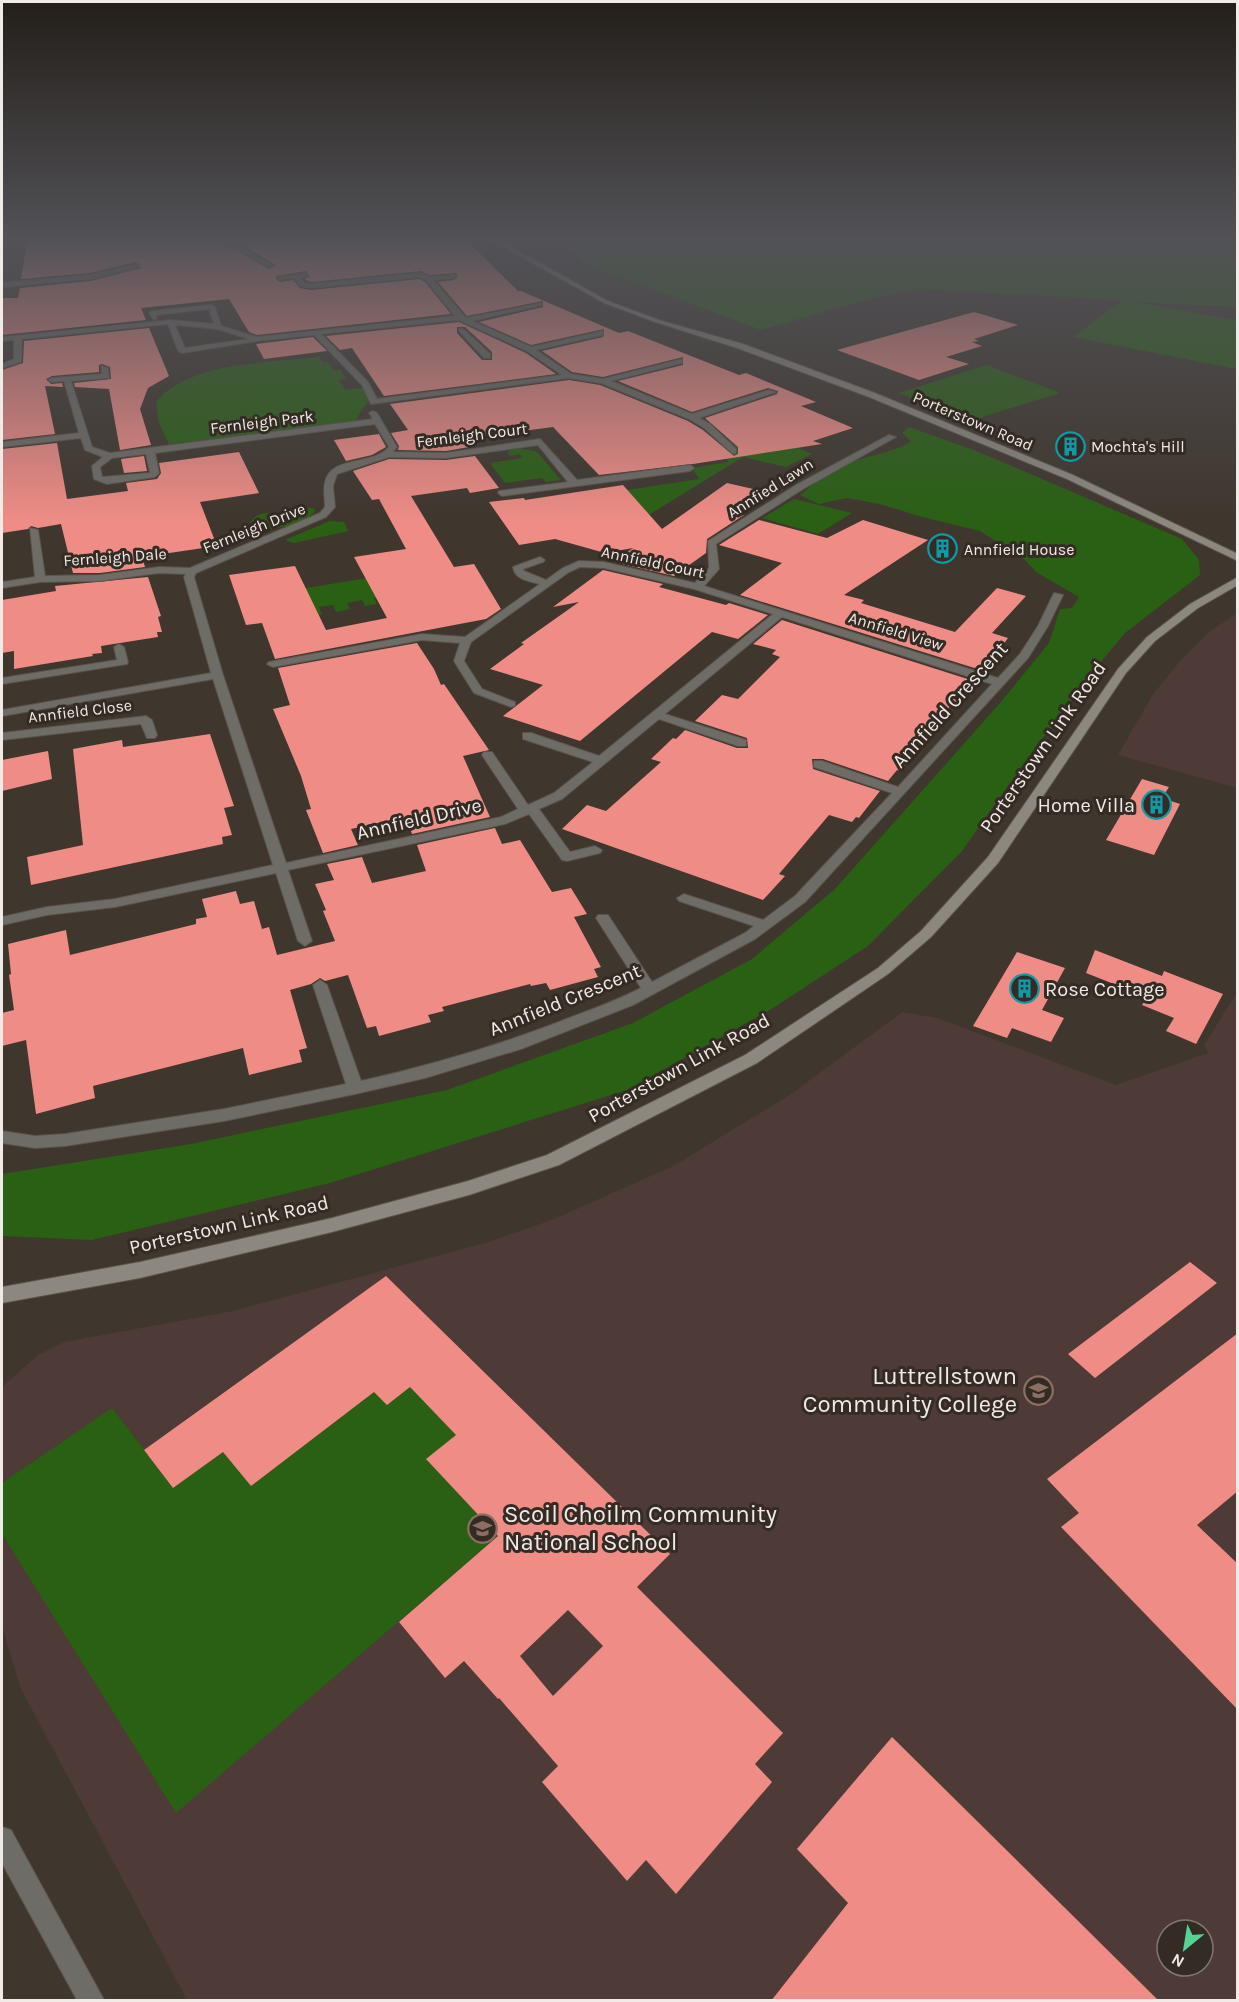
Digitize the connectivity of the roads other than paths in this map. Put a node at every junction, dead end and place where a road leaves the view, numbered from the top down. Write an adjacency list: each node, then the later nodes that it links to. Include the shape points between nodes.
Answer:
1 (58, 333): 11 (street)
2 (175, 333): 13 (street, via 182,351)
3 (239, 333): 13 (street)
4 (312, 333): 13 (street)
5 (316, 333): 24 (street, via 365,384)
6 (464, 333): 10 (street)
7 (598, 333): 14 (street)
8 (698, 333): 38 (street, Porterstown Road, via 872,395 1070,477)
9 (497, 334): 10 (street); 14 (street)
10 (467, 337): 15 (street)
11 (18, 338): 12 (street); 17 (street, via 18,360)
12 (2, 339)
13 (257, 339)
14 (530, 349): 19 (street)
15 (487, 356)
16 (679, 361): 22 (street)
17 (2, 366)
18 (104, 368): 20 (street, via 106,376)
19 (568, 376): 22 (street); 24 (street)
20 (67, 379): 21 (street); 27 (street)
21 (52, 380)
22 (603, 381): 25 (street)
23 (772, 392): 25 (street)
24 (375, 402): 26 (street, via 372,411)
25 (692, 417): 30 (street)
26 (377, 422): 31 (street, Fernleigh Park); 32 (street, via 393,447)
27 (84, 435): 29 (street); 33 (street, via 91,451)
28 (892, 437): 45 (street, Annfied Lawn, via 838,464 711,543 714,569)
29 (2, 445)
30 (733, 450)
31 (150, 451): 33 (street, Fernleigh Park); 33 (street, via 155,472 152,475 101,481 96,466)
32 (389, 454): 35 (street, Fernleigh Court, via 433,456 540,442); 40 (street, Fernleigh Drive, via 336,470 330,476 330,507 319,518)
33 (110, 456)
34 (690, 468): 35 (street)
35 (574, 484): 36 (street)
36 (502, 493)
37 (33, 530): 41 (street, Fernleigh Dale)
38 (1238, 558)
39 (540, 560): 43 (street, via 518,567 519,572)
40 (192, 571): 41 (street, Fernleigh Dale); 51 (street, via 189,577)
41 (40, 579): 44 (street, Fernleigh Dale)
42 (1238, 580): 77 (street, Porterstown Link Road, via 1194,606 1151,639 1122,671 993,860 926,934 883,971 751,1059 554,1160 470,1188 140,1270)
43 (547, 584): 45 (street, Annfield Court, via 579,564 604,565); 48 (street, Annfield Court)
44 (2, 585)
45 (697, 587): 47 (street, Annfield Court)
46 (1058, 595): 53 (street, Annfield Crescent, via 1024,656)
47 (780, 613): 53 (street, Annfield View); 56 (street, Annfield Drive)
48 (467, 640): 50 (street, via 422,638); 54 (street, via 459,661 478,691)
49 (119, 647): 52 (street, via 123,662)
50 (273, 664)
51 (217, 675): 55 (street); 67 (street)
52 (2, 681)
53 (1001, 683): 64 (street, Annfield Crescent)
54 (511, 704)
55 (3, 712)
56 (657, 716): 60 (street); 62 (street, Annfield Drive)
57 (151, 735): 59 (street, Annfield Close, via 146,720)
58 (527, 736): 62 (street)
59 (2, 737)
60 (742, 743)
61 (488, 755): 65 (street)
62 (603, 762): 65 (street, Annfield Drive, via 558,796)
63 (818, 764): 64 (street)
64 (900, 792): 71 (street, Annfield Crescent, via 800,899)
65 (529, 810): 66 (street, via 567,857); 67 (street, Annfield Drive, via 494,822)
66 (595, 850)
67 (281, 868): 70 (street, Annfield Drive, via 115,903); 72 (street)
68 (684, 898): 71 (street)
69 (603, 918): 74 (street)
70 (2, 921)
71 (764, 925): 74 (street, Annfield Crescent)
72 (305, 941)
73 (320, 985): 75 (street)
74 (650, 990): 75 (street, Annfield Crescent, via 516,1045)
75 (355, 1088): 76 (street, Annfield Crescent, via 224,1115 65,1140 35,1142)
76 (2, 1137)
77 (2, 1295)
78 (2, 1839): 79 (street)
79 (91, 2001)

